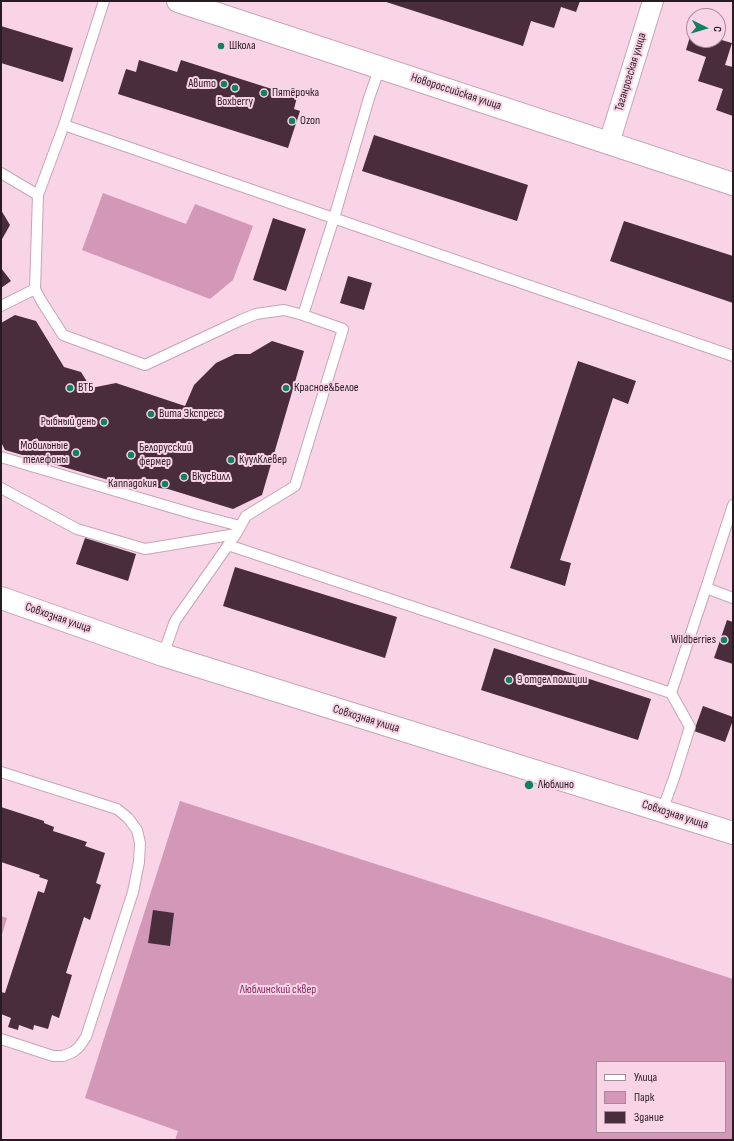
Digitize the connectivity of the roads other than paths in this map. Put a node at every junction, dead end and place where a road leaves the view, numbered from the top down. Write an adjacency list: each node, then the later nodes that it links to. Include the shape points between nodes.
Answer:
1 (104, 1): 5 (lane)
2 (178, 1): 4 (street, Новороссийская улица)
3 (653, 1): 6 (street, Таганрогская улица)
4 (380, 67): 6 (street, Новороссийская улица); 10 (lane)
5 (64, 125): 9 (lane); 10 (lane)
6 (609, 143): 8 (street, Новороссийская улица)
7 (1, 173): 9 (lane)
8 (733, 184)
9 (38, 196): 11 (lane)
10 (334, 218): 13 (lane); 14 (lane)
11 (35, 289): 12 (lane); 13 (lane, via 64,335 145,365 256,314 284,310)
12 (1, 306)
13 (303, 315): 18 (lane, via 343,329 295,486 246,516)
14 (733, 356)
15 (1, 457): 18 (lane, via 194,514)
16 (1, 488): 18 (lane, via 77,529 146,549)
17 (733, 505): 20 (lane)
18 (238, 530): 19 (lane)
19 (228, 545): 23 (lane, via 175,621); 24 (lane)
20 (706, 588): 22 (lane); 24 (lane)
21 (1, 598): 23 (street, Совхозная улица)
22 (733, 598)
23 (163, 655): 26 (street, Совхозная улица)
24 (671, 693): 26 (lane, via 690,727)
25 (1, 772): 28 (lane, via 117,809 137,830 140,843 133,892 86,1037 79,1047 63,1056 53,1056)
26 (662, 811): 27 (street, Совхозная улица)
27 (733, 834)
28 (1, 1039)

